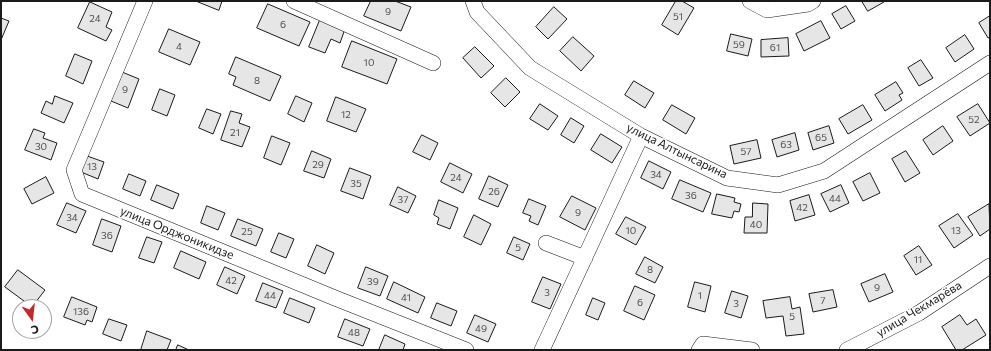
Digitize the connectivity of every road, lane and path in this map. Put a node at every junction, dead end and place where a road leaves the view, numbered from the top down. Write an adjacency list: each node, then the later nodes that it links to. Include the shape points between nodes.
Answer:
1 (145, 1): 12 (lane, улица Орджоникидзе, via 74,170 82,194)
2 (294, 1): 6 (lane)
3 (473, 1): 8 (lane, улица Алтынсарина, via 477,12 530,68)
4 (750, 1): 5 (lane, via 767,10)
5 (813, 1)
6 (433, 63)
7 (990, 63): 8 (lane, улица Алтынсарина, via 824,171 778,185 727,178)
8 (642, 136): 10 (lane)
9 (546, 243): 10 (lane)
10 (585, 258): 13 (lane)
11 (990, 266): 16 (lane, улица Чекмарёва, via 919,312)
12 (466, 350)
13 (542, 350)
14 (699, 350): 15 (lane, via 703,344)
15 (752, 350)
16 (847, 350)

